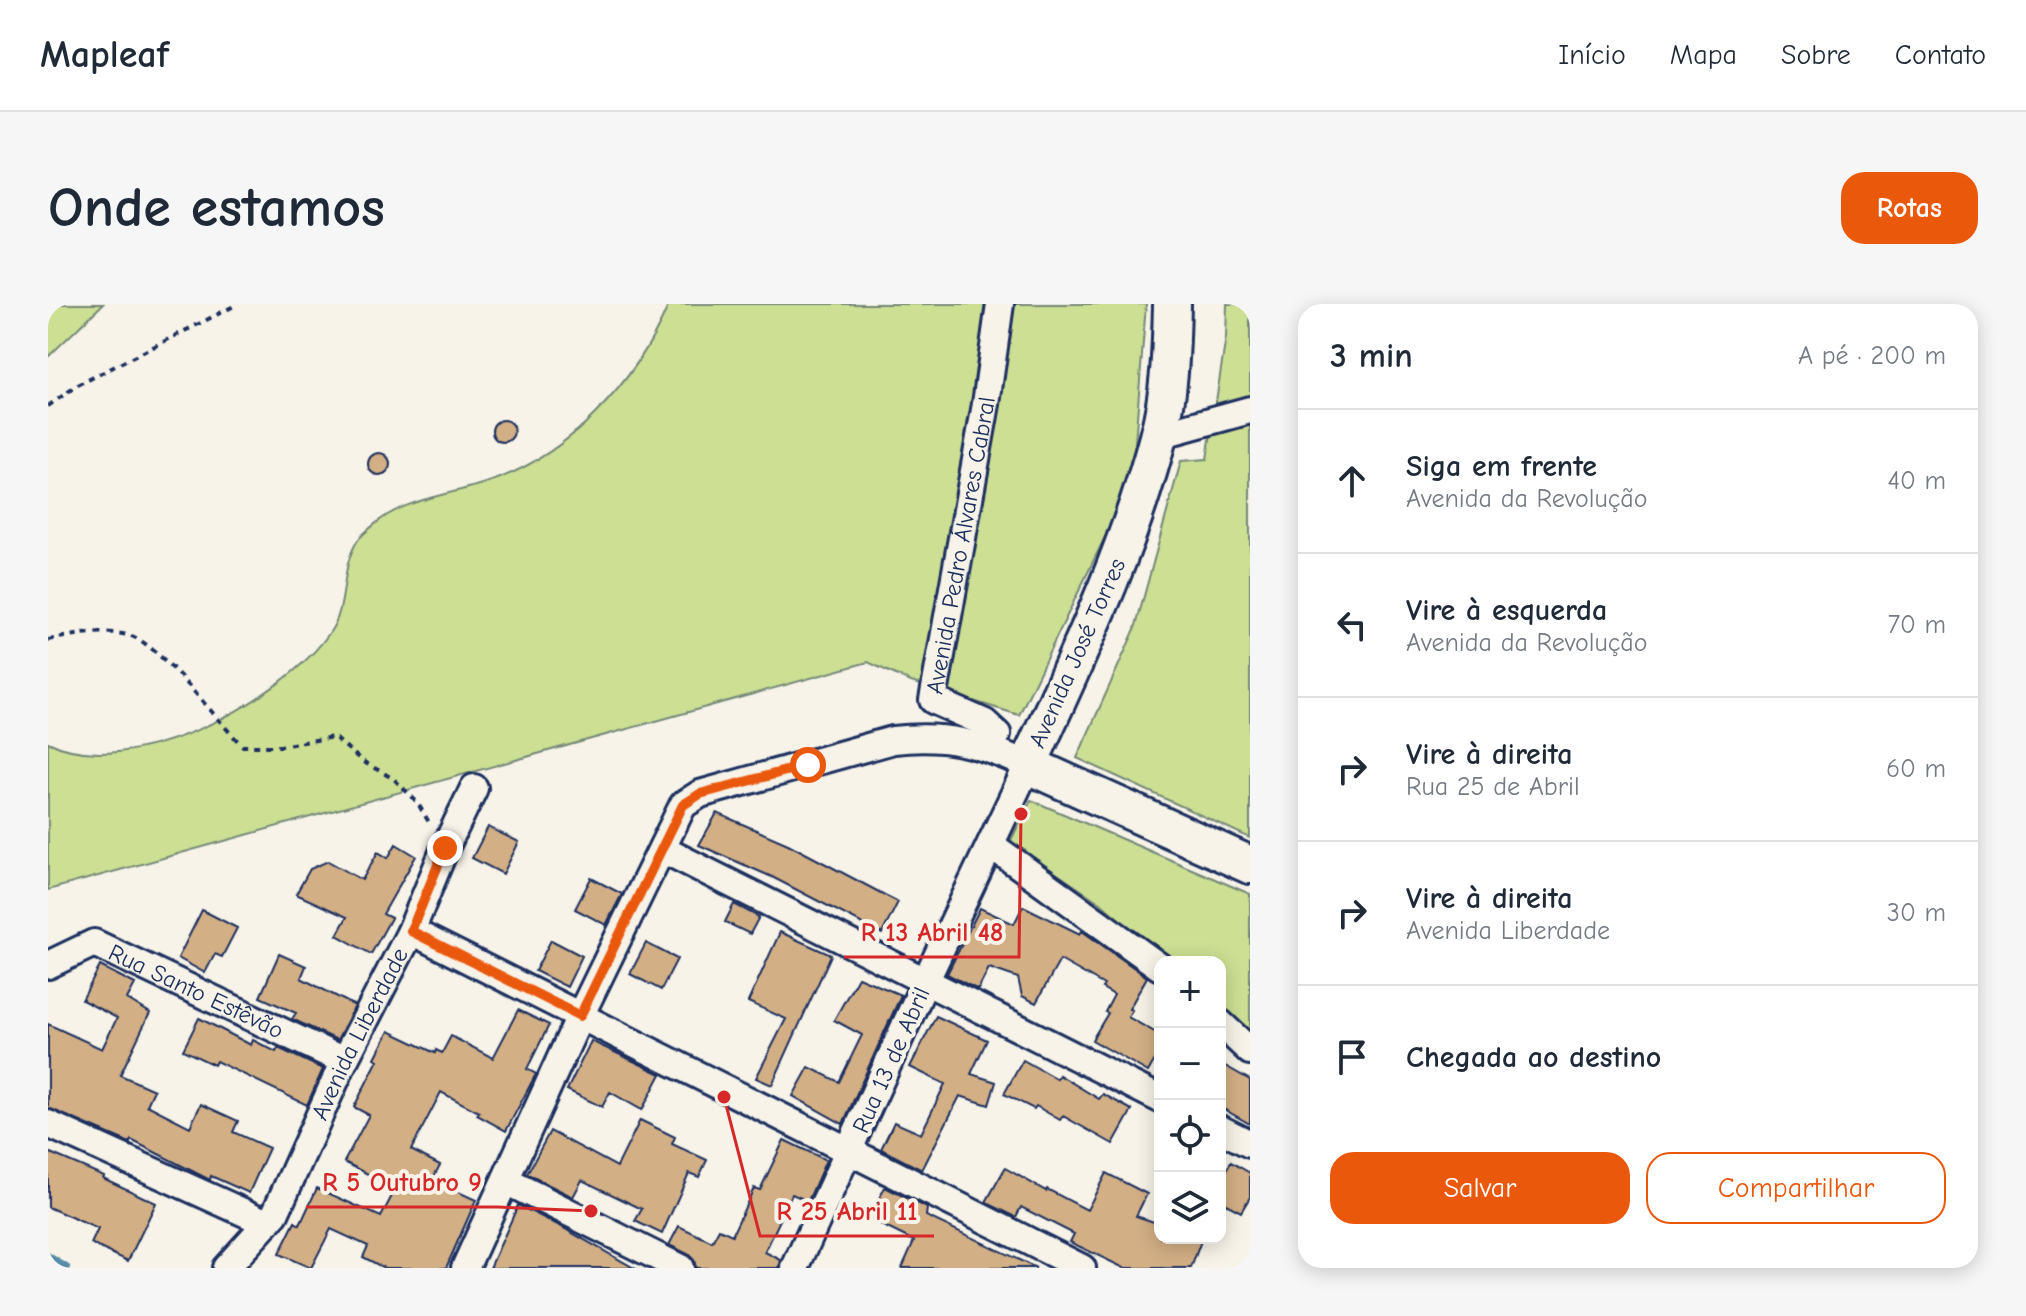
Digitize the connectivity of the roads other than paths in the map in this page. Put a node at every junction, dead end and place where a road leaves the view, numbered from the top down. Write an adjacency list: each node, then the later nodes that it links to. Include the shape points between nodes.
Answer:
1 (1000, 304): 5 (street, Avenida Pedro Álvares Cabral, via 933,700 985,723 997,734)
2 (1172, 304): 4 (street, Avenida José Torres)
3 (1250, 410): 4 (street)
4 (1159, 435): 6 (street, Avenida José Torres, via 1112,580)
5 (992, 749): 6 (street); 9 (street, via 948,739 893,740 700,794 678,812)
6 (1028, 765): 8 (street, Rua 13 de Abril); 10 (street, Avenida José Torres)
7 (474, 788): 11 (street, Avenida Liberdade)
8 (991, 845): 12 (street); 14 (street, Rua 13 de Abril)
9 (662, 849): 14 (street); 15 (street)
10 (1250, 865)
11 (411, 931): 15 (street); 18 (street, Avenida Liberdade)
12 (1154, 963)
13 (48, 965): 18 (street, Rua Santo Estêvão, via 94,943)
14 (925, 982): 19 (street); 23 (street, Rua 13 de Abril)
15 (580, 1016): 23 (street); 24 (street)
16 (1225, 1028): 17 (street)
17 (1250, 1051)
18 (344, 1061): 25 (street, Avenida Liberdade)
19 (1154, 1096)
20 (48, 1124): 25 (street)
21 (1226, 1132): 22 (street)
22 (1250, 1144)
23 (850, 1151): 29 (street, Rua 13 de Abril); 30 (street)
24 (506, 1181): 27 (street); 28 (street)
25 (267, 1223): 26 (street, Avenida Liberdade)
26 (226, 1268)
27 (465, 1268)
28 (680, 1268)
29 (795, 1268)
30 (1082, 1268)

